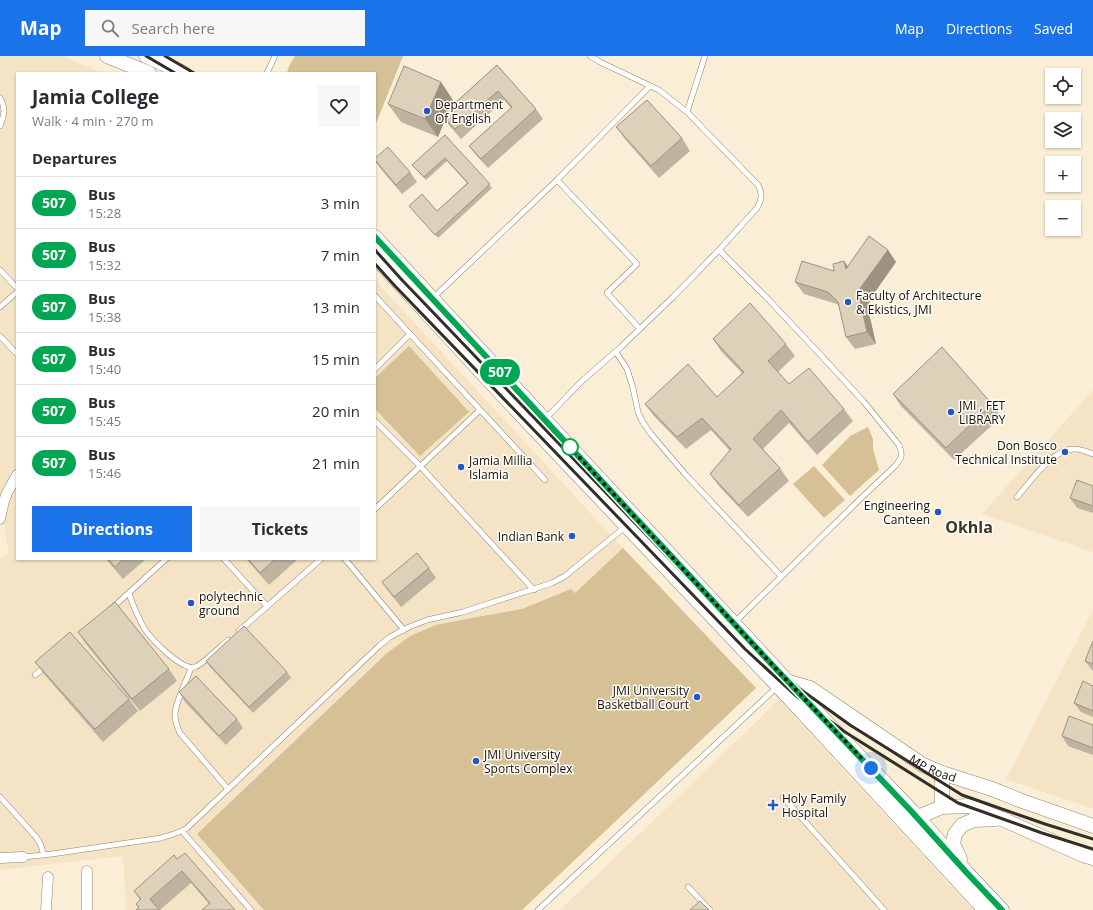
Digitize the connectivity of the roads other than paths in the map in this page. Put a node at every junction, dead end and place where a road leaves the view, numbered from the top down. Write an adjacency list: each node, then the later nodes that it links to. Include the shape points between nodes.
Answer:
1 (107, 56): 6 (main road)
2 (146, 56): 7 (main road)
3 (274, 56): 8 (lane)
4 (590, 56): 9 (lane)
5 (706, 56): 11 (lane)
6 (147, 72)
7 (182, 72)
8 (267, 72)
9 (650, 86): 11 (lane, via 666,94); 13 (lane)
10 (0, 98): 12 (lane, via 3,102 4,115)
11 (687, 112): 15 (lane, via 758,184 762,193 757,208)
12 (0, 126)
13 (557, 180): 21 (lane); 23 (lane, via 637,264 607,293)
14 (376, 238): 21 (main road)
15 (719, 250): 23 (lane); 45 (lane, via 864,402 899,445 901,451 902,457 895,466)
16 (376, 257): 26 (main road)
17 (0, 270): 18 (lane)
18 (16, 287)
19 (16, 293): 22 (lane)
20 (376, 297): 24 (lane)
21 (432, 299): 26 (main road)
22 (0, 307)
23 (640, 329): 27 (lane)
24 (410, 334): 29 (lane); 30 (lane)
25 (0, 336): 28 (lane)
26 (472, 352): 31 (main road); 40 (main road)
27 (616, 352): 31 (lane); 45 (lane, via 627,370 638,412 651,434 686,475)
28 (16, 353)
29 (376, 368)
30 (480, 410): 34 (lane); 36 (lane)
31 (544, 420): 50 (main road)
32 (376, 422): 34 (lane)
33 (1093, 454): 37 (lane, via 1077,449 1062,452 1049,461)
34 (421, 467): 38 (lane); 46 (lane)
35 (16, 477): 39 (street, via 7,493)
36 (545, 480)
37 (1017, 497)
38 (376, 508)
39 (0, 519)
40 (626, 527): 46 (lane, via 565,576); 55 (main road)
41 (165, 560): 47 (lane)
42 (225, 560): 48 (lane)
43 (320, 560): 48 (lane)
44 (347, 560): 51 (lane)
45 (782, 576): 50 (lane)
46 (534, 590): 51 (lane, via 463,612 427,620)
47 (128, 594): 49 (lane); 53 (lane, via 144,628 173,658)
48 (267, 606): 53 (lane, via 198,666)
49 (105, 614)
50 (733, 623): 55 (main road)
51 (404, 630): 57 (lane, via 379,646)
52 (47, 665): 54 (lane)
53 (191, 668): 57 (lane, via 178,700 175,713 177,726 180,733)
54 (35, 675)
55 (782, 685): 56 (main road, MP Road, via 810,688 923,765); 62 (main road); 76 (lane)
56 (942, 773): 60 (main road); 63 (main road, MP Road)
57 (228, 789): 64 (lane)
58 (0, 797): 65 (lane, via 36,837)
59 (783, 797): 78 (lane)
60 (942, 807): 61 (main road, via 969,806); 62 (main road)
61 (1002, 819): 68 (main road); 70 (main road, via 974,820 962,824 955,834 953,844)
62 (913, 822): 70 (main road); 79 (main road)
63 (1093, 826)
64 (182, 831): 65 (lane, via 161,838); 75 (lane)
65 (44, 855): 66 (lane)
66 (23, 856): 67 (street)
67 (0, 858)
68 (1093, 858)
69 (87, 871): 74 (street)
70 (966, 872): 80 (main road)
71 (48, 877): 73 (street)
72 (688, 886): 77 (lane)
73 (46, 910)
74 (86, 910)
75 (251, 910)
76 (538, 910)
77 (710, 910)
78 (884, 910)
79 (985, 910)
80 (1002, 910)

